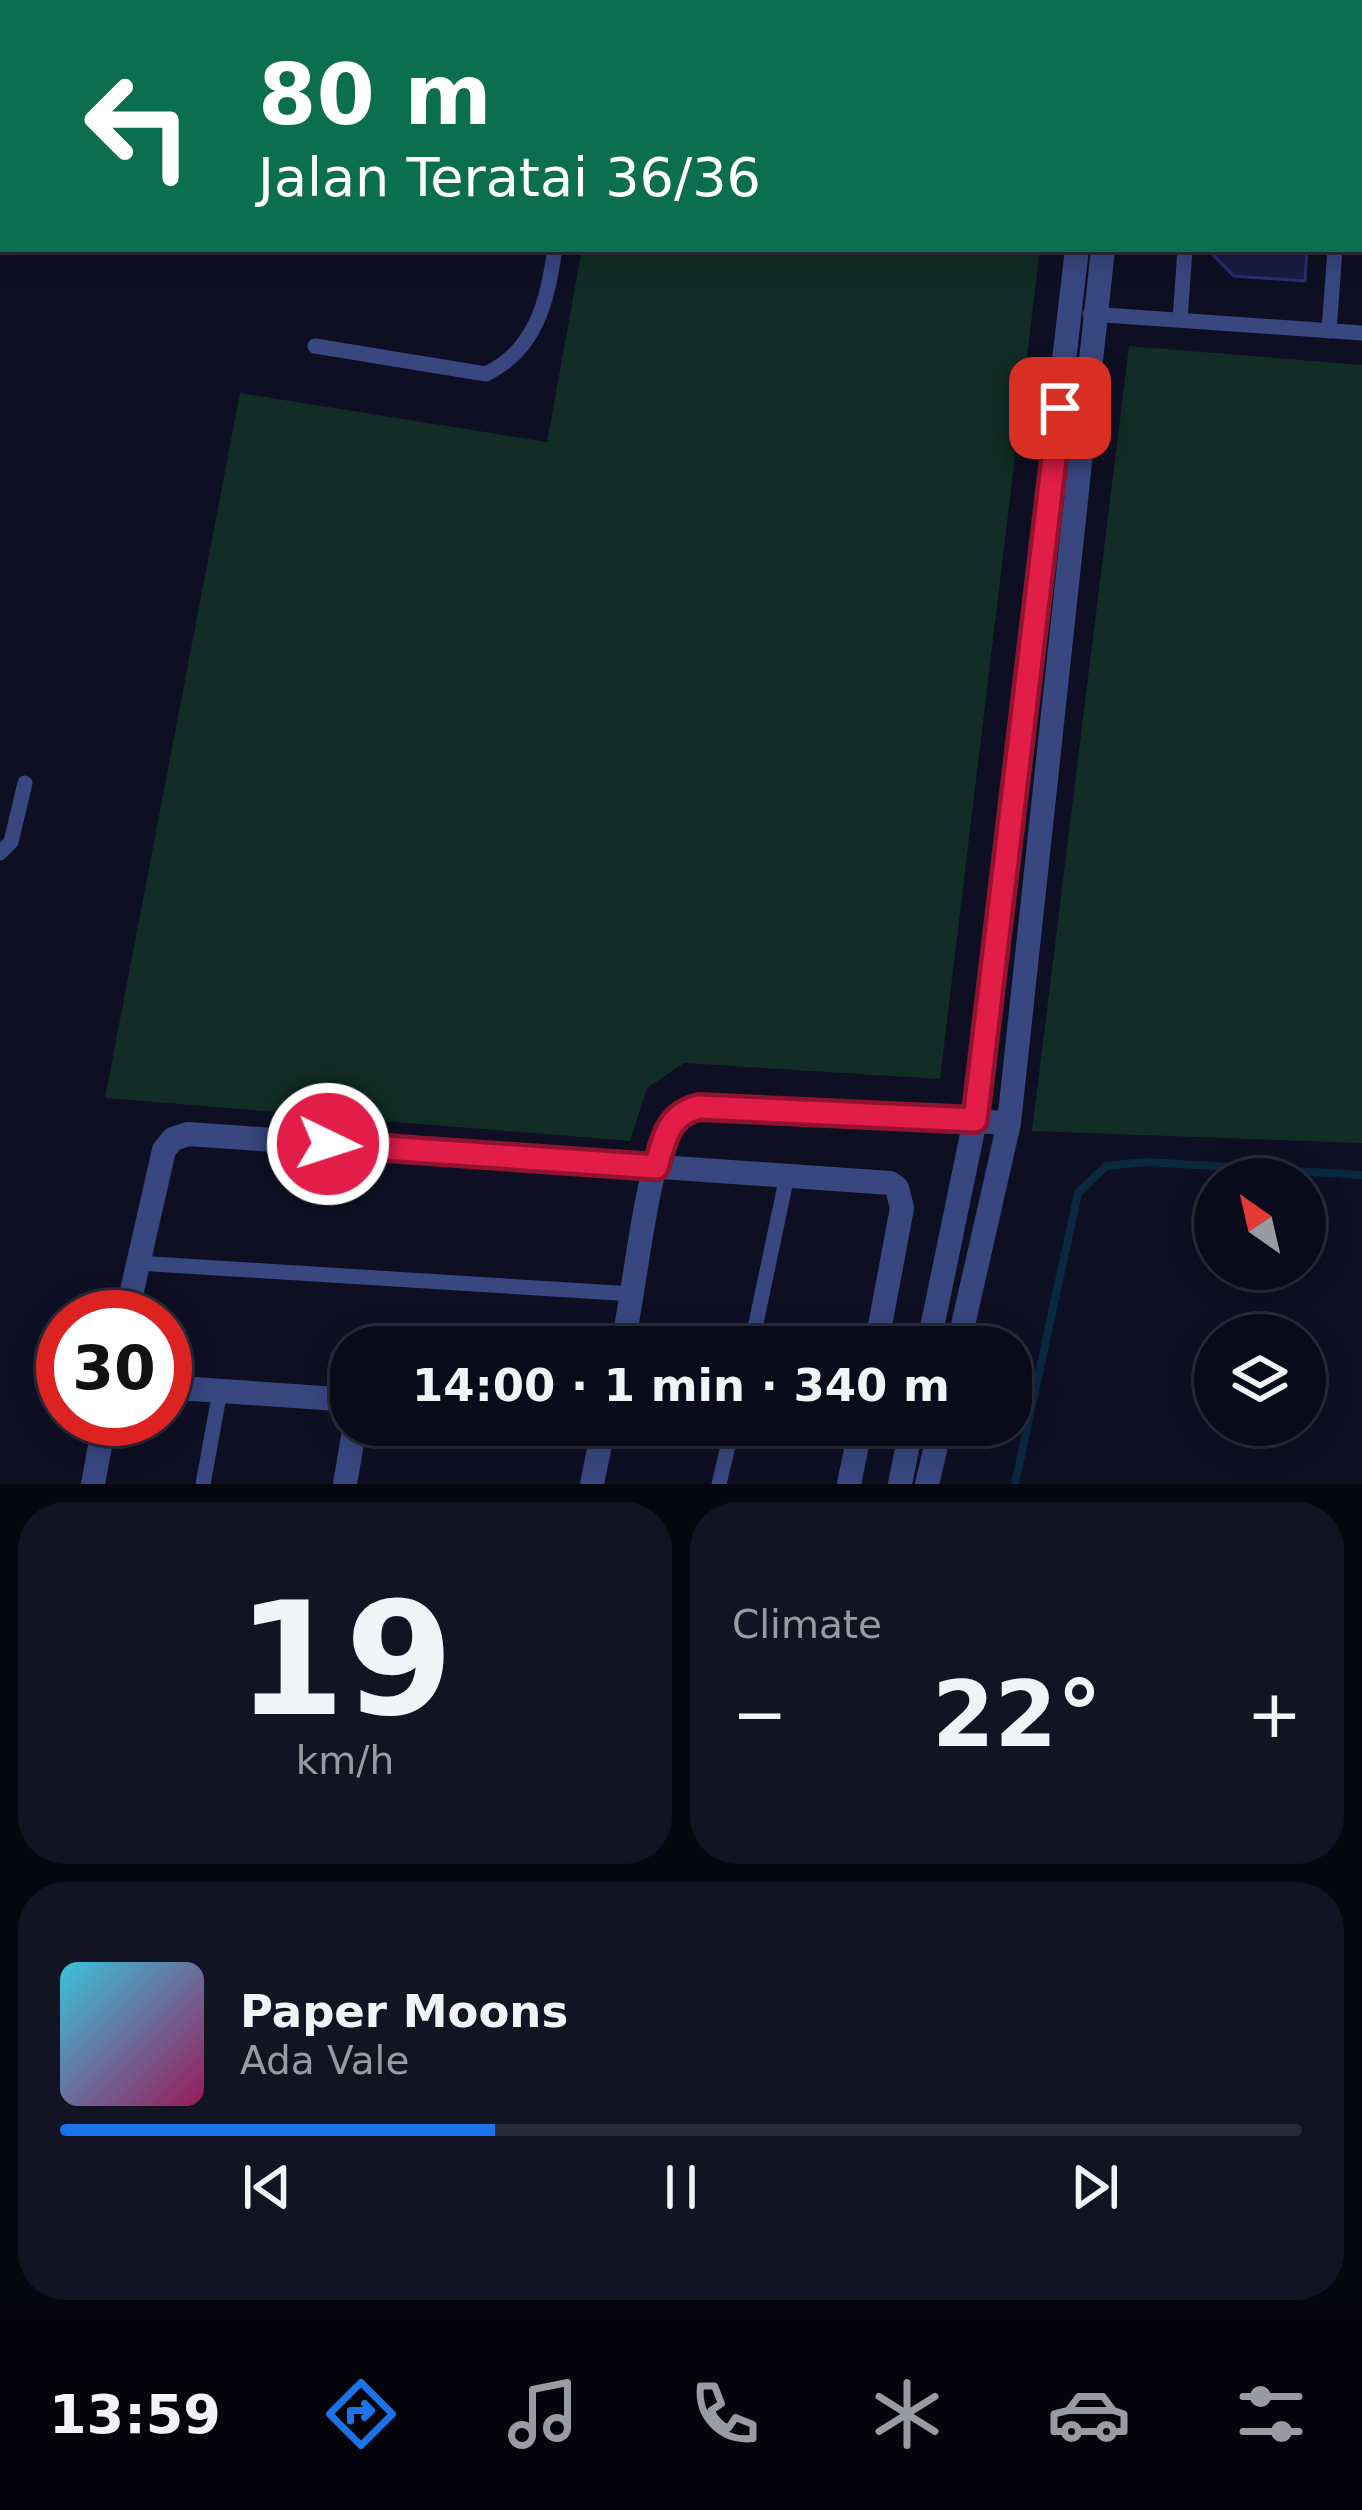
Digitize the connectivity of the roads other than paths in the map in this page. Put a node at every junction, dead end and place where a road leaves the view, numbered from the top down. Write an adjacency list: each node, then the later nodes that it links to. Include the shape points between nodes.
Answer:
1 (555, 252): 11 (lane, via 546,305 528,340 486,374)
2 (1077, 252): 6 (street)
3 (1103, 252): 7 (street)
4 (1185, 252): 8 (lane)
5 (1335, 252): 9 (lane)
6 (1071, 313): 7 (lane); 14 (street)
7 (1098, 314): 8 (lane); 15 (street)
8 (1180, 320): 9 (lane)
9 (1329, 331): 10 (lane)
10 (1362, 333)
11 (315, 346)
12 (25, 783): 13 (lane, via 11,842)
13 (0, 853)
14 (975, 1120): 15 (street); 16 (street, via 699,1107 670,1122); 24 (street)
15 (1009, 1123): 25 (street)
16 (656, 1167): 17 (street); 18 (street, via 188,1134 164,1150); 20 (street)
17 (787, 1176): 22 (lane); 23 (street, via 897,1188 902,1208)
18 (137, 1263): 19 (street); 20 (lane)
19 (132, 1290)
20 (634, 1294): 21 (street)
21 (627, 1326)
22 (755, 1326)
23 (880, 1326)
24 (932, 1326)
25 (963, 1326)
26 (192, 1389): 27 (street)
27 (220, 1391): 28 (street); 37 (lane)
28 (330, 1399)
29 (100, 1446): 36 (street)
30 (351, 1446): 38 (street)
31 (600, 1446): 39 (street)
32 (728, 1446): 40 (lane)
33 (857, 1446): 41 (street)
34 (908, 1446): 42 (street)
35 (936, 1446): 43 (street)
36 (93, 1484)
37 (203, 1484)
38 (345, 1484)
39 (592, 1484)
40 (719, 1484)
41 (849, 1484)
42 (900, 1484)
43 (927, 1484)

